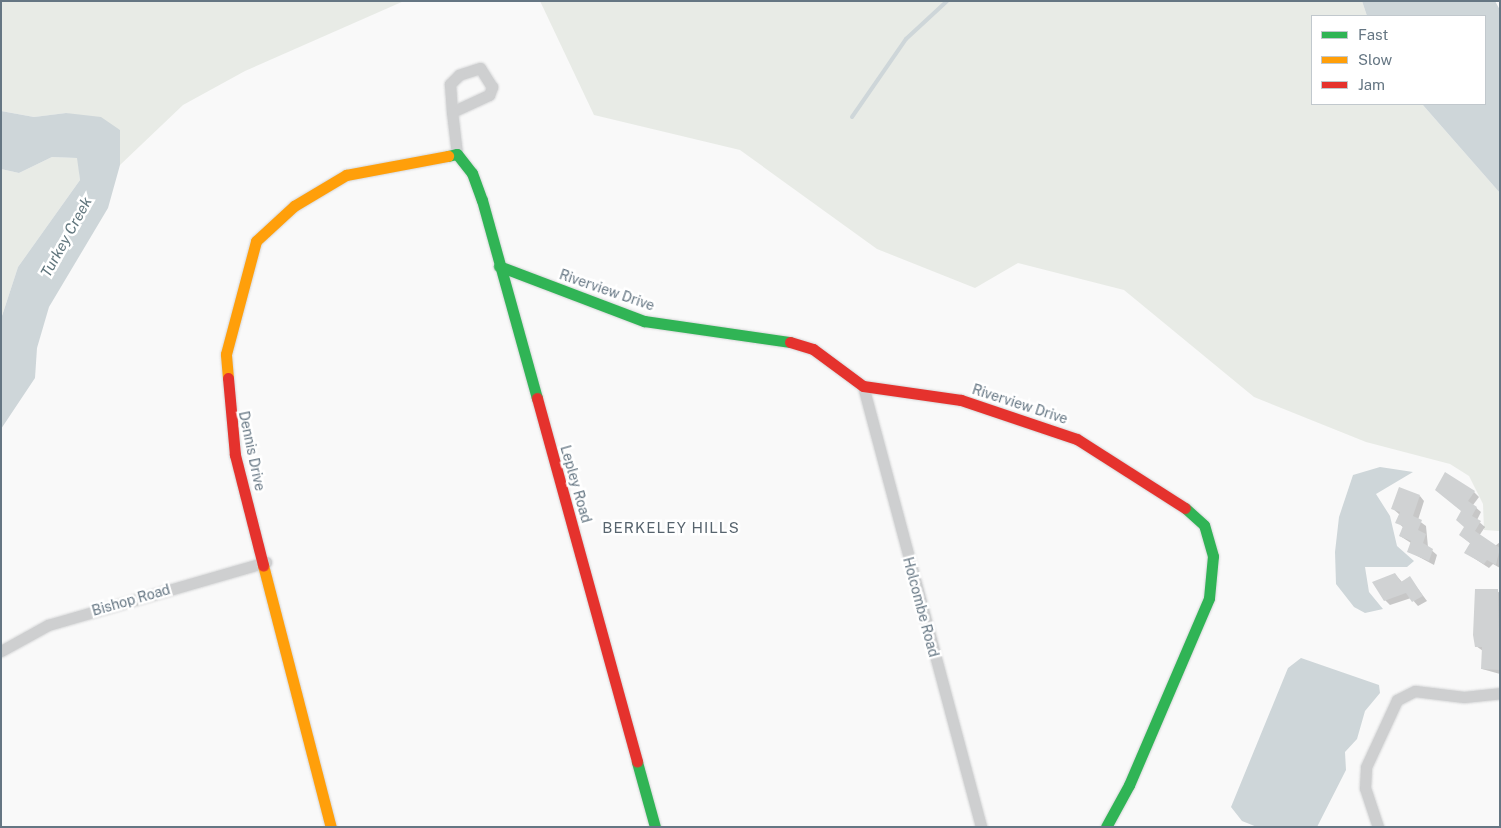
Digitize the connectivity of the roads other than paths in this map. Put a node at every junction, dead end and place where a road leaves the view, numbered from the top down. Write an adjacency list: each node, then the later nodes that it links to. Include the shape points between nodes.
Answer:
1 (452, 112): 2 (street)
2 (457, 154): 3 (street, Lepley Road, via 472,173); 5 (street, Dennis Drive, via 406,160 346,175 294,206 256,241 226,354 228,410 235,455)
3 (499, 266): 4 (street, Riverview Drive, via 644,321 782,339 813,349); 9 (street, Lepley Road)
4 (863, 386): 10 (street, Holcombe Road); 11 (street, Riverview Drive, via 961,400 1077,439 1180,504 1204,525 1213,556 1209,598 1129,785)
5 (266, 562): 6 (street, Bishop Road, via 48,625); 8 (street, Dennis Drive)
6 (1, 651)
7 (1500, 693): 12 (street, via 1464,697 1415,691 1397,700 1366,767 1365,788)
8 (331, 827)
9 (655, 827)
10 (981, 827)
11 (1106, 827)
12 (1378, 827)

